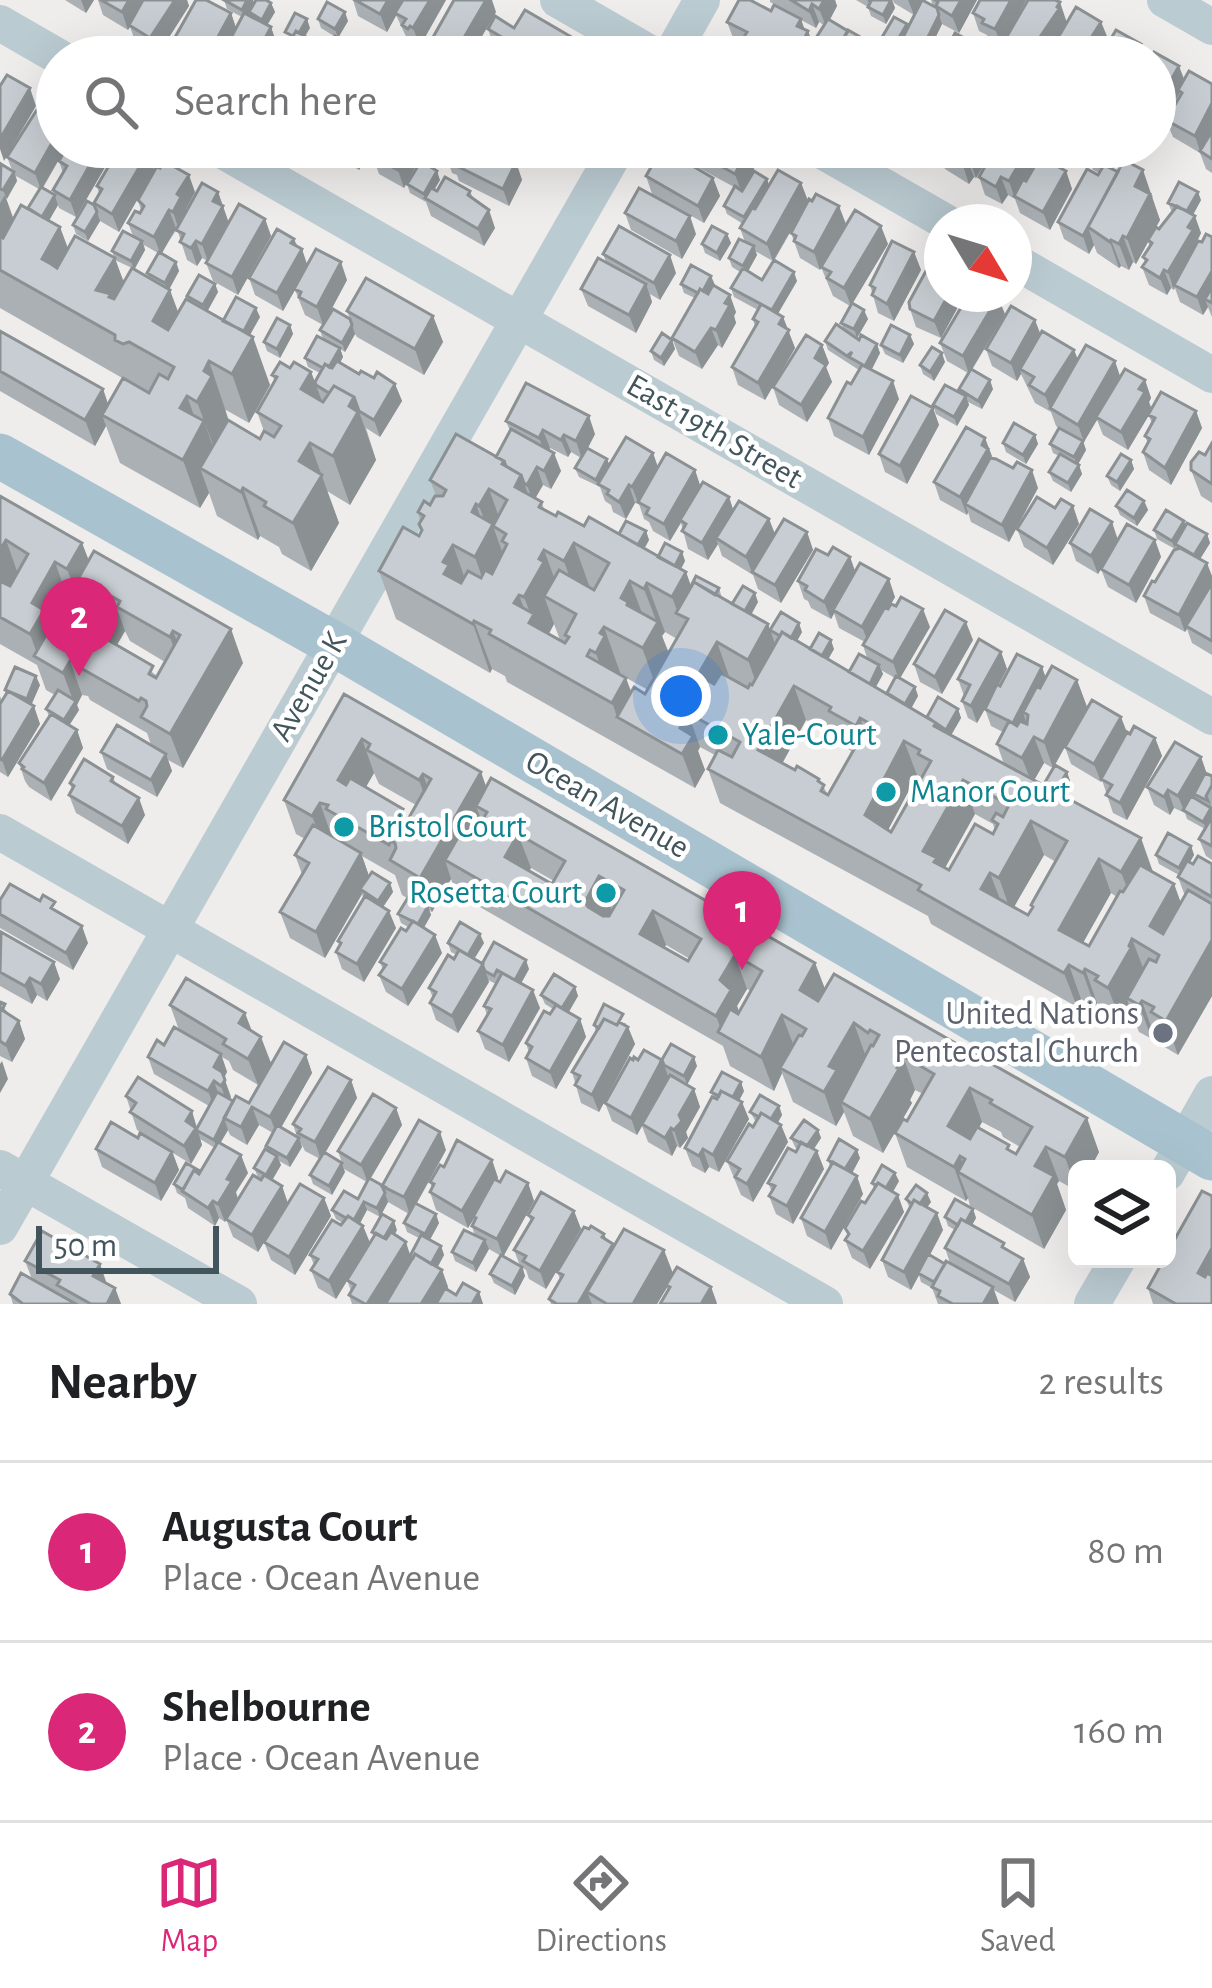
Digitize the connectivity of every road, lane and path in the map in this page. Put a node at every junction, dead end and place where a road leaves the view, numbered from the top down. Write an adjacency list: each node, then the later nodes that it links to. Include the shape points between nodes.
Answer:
1 (558, 0): 6 (street)
2 (702, 0): 7 (street)
3 (1165, 0): 5 (street)
4 (0, 23): 8 (street)
5 (1212, 27)
6 (621, 36)
7 (682, 36)
8 (36, 44)
9 (254, 168): 14 (street, East 19th Street)
10 (606, 168): 14 (street, Avenue K)
11 (852, 168): 12 (street)
12 (924, 209)
13 (1032, 271): 15 (street)
14 (519, 320): 17 (street, Avenue K); 18 (street, East 19th Street)
15 (1212, 375)
16 (0, 456): 17 (main road, Ocean Avenue)
17 (334, 644): 20 (street, Avenue K); 22 (main road, Ocean Avenue)
18 (1212, 717)
19 (0, 832): 20 (street)
20 (170, 930): 23 (street, Avenue K); 27 (street)
21 (1212, 1094): 22 (street)
22 (1188, 1158)
23 (13, 1175): 24 (street, Avenue K); 26 (street)
24 (0, 1227)
25 (1113, 1268): 28 (street)
26 (238, 1304)
27 (825, 1304)
28 (1092, 1304)

